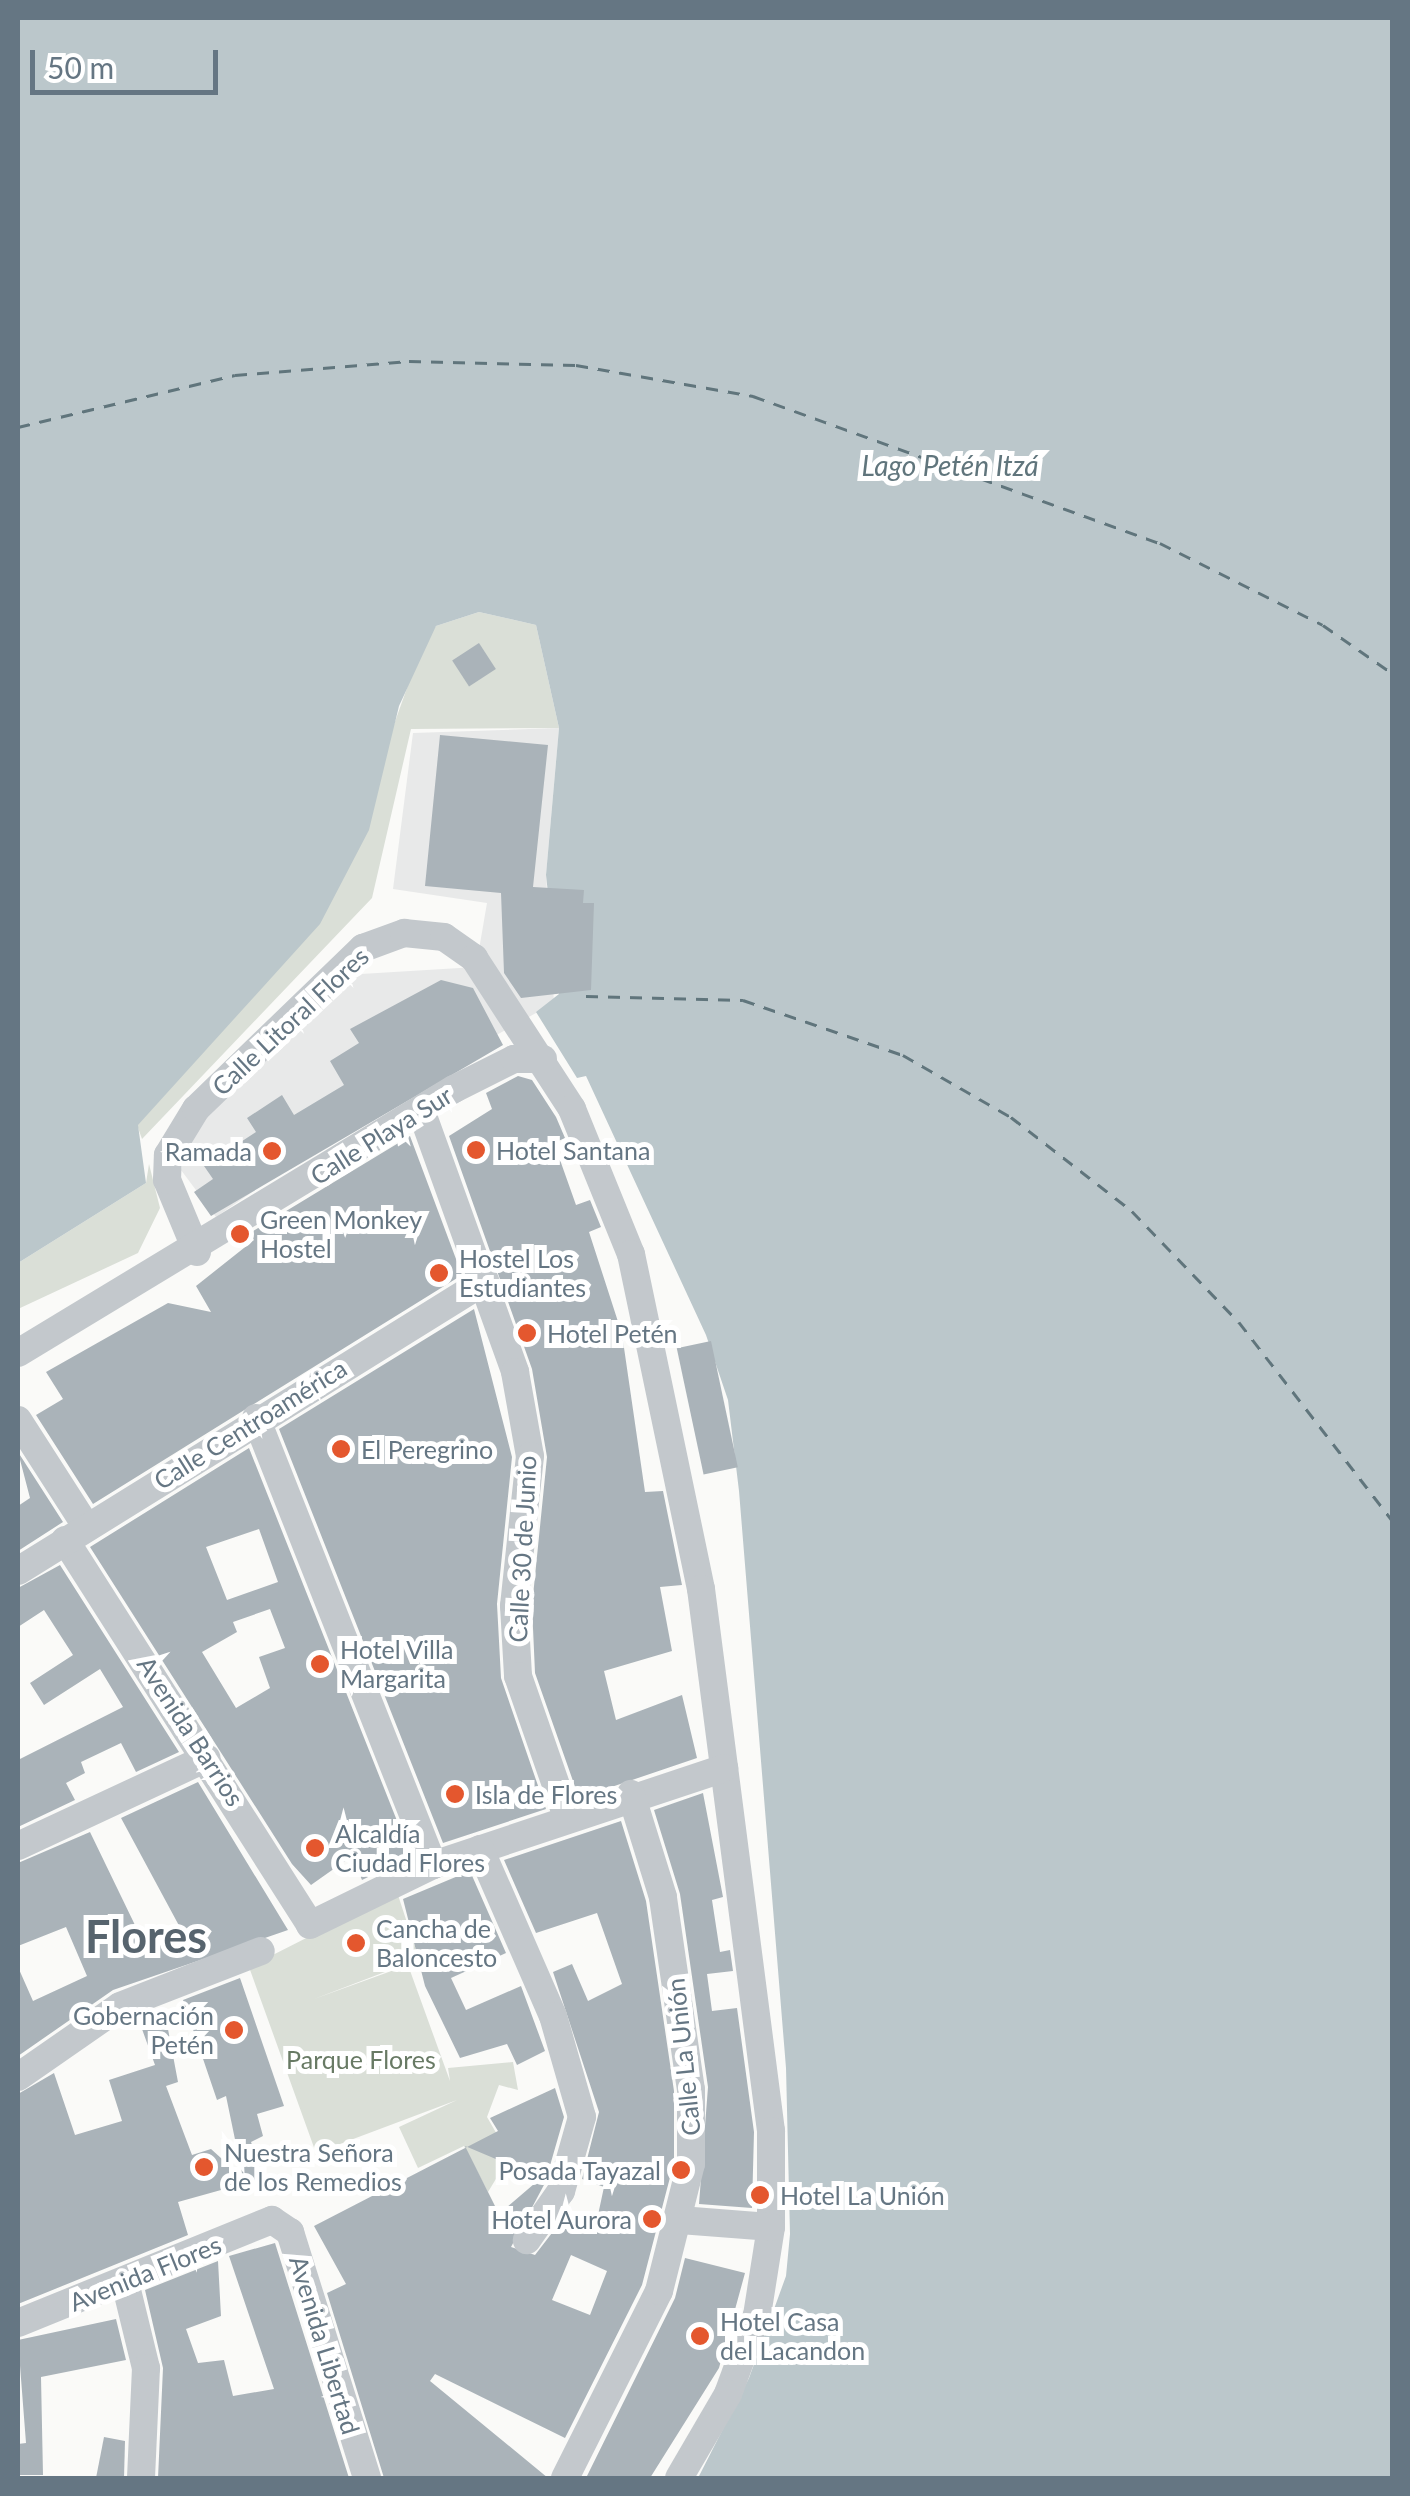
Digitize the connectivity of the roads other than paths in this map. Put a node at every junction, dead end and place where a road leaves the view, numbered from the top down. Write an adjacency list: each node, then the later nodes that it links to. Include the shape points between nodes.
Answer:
1 (544, 1059): 2 (street, Calle Playa Sur, via 514,1059); 3 (street, Calle Litoral Flores, via 474,958 444,937 404,934 363,948 178,1132 166,1180); 11 (street, Calle Litoral Flores, via 631,1254 676,1439)
2 (422, 1112): 3 (street, Calle Playa Sur); 4 (street, Calle 30 de Junio)
3 (197, 1252): 5 (street, Calle Playa Sur)
4 (485, 1282): 6 (street, Calle Centroamérica); 13 (street, Calle 30 de Junio, via 530,1456 514,1606 518,1676)
5 (18, 1353)
6 (256, 1418): 8 (street, Calle Centroamérica); 16 (street)
7 (18, 1420): 8 (street, Avenida Barrios)
8 (76, 1533): 9 (street, Calle Centroamérica); 10 (street, Avenida Barrios)
9 (18, 1570)
10 (206, 1758): 14 (street); 16 (street, Avenida Barrios, via 310,1926)
11 (724, 1768): 12 (street); 21 (street, Calle Litoral Flores, via 771,2131)
12 (631, 1794): 13 (street); 20 (street, Calle La Unión, via 662,1898 691,2090)
13 (566, 1814): 15 (street)
14 (18, 1846)
15 (480, 1849): 16 (street); 22 (street, via 553,2016 582,2117 561,2192)
16 (433, 1865)
17 (261, 1951): 18 (street, via 120,2006)
18 (18, 2077)
19 (272, 2220): 23 (street, Avenida Flores); 26 (street, Avenida Libertad, via 290,2232)
20 (680, 2220): 21 (street); 27 (street, Calle La Unión, via 630,2361)
21 (771, 2227): 28 (street, Calle Litoral Flores, via 758,2315 728,2394)
22 (526, 2240)
23 (125, 2282): 24 (street, Avenida Flores); 25 (street, via 146,2368)
24 (18, 2323)
25 (141, 2478)
26 (367, 2478)
27 (565, 2478)
28 (678, 2478)

